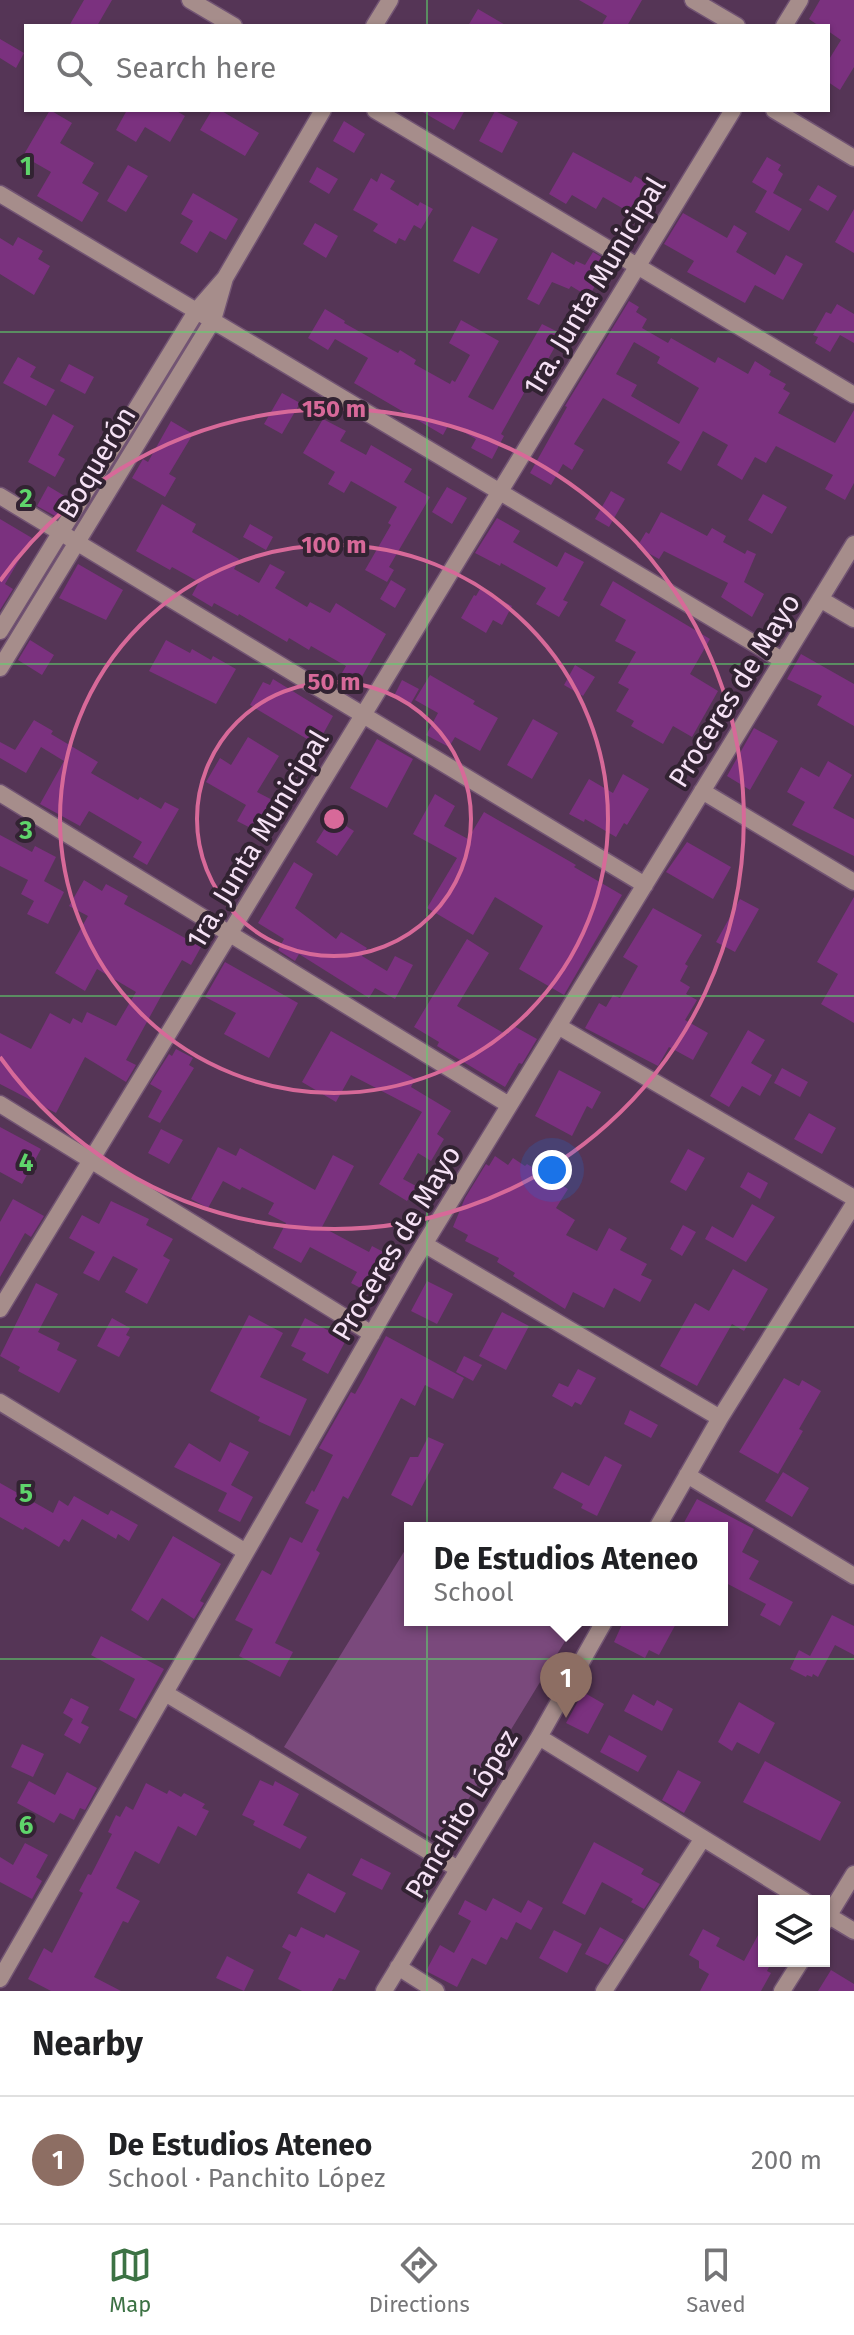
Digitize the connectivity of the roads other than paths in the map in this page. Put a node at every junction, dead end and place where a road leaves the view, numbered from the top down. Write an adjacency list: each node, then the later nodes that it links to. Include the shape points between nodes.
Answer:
1 (190, 0): 5 (street)
2 (390, 0): 6 (street)
3 (693, 0): 7 (street)
4 (800, 0): 8 (street)
5 (231, 24)
6 (375, 24)
7 (734, 24)
8 (785, 24)
9 (322, 112): 16 (street, Boquerón)
10 (378, 112): 15 (street)
11 (732, 112): 15 (street, 1ra. Junta Municipal)
12 (777, 112): 13 (street)
13 (854, 158)
14 (0, 194): 17 (street)
15 (637, 266): 19 (street); 20 (street, 1ra. Junta Municipal)
16 (225, 278): 17 (street, Boquerón); 18 (street, Boquerón)
17 (197, 310): 18 (street); 22 (street, Boquerón)
18 (213, 320): 20 (street); 23 (street, Boquerón)
19 (854, 395)
20 (499, 492): 28 (street); 30 (street, 1ra. Junta Municipal)
21 (0, 496): 22 (street)
22 (60, 532): 23 (street); 27 (street, Boquerón)
23 (77, 542): 29 (street, Boquerón); 30 (street)
24 (854, 544): 25 (street, Proceres de Mayo)
25 (820, 599): 26 (street); 28 (street, Proceres de Mayo)
26 (854, 619)
27 (0, 631)
28 (782, 660): 31 (street, Proceres de Mayo)
29 (0, 668)
30 (363, 715): 34 (street); 35 (street, 1ra. Junta Municipal)
31 (702, 791): 33 (street); 34 (street, Proceres de Mayo)
32 (0, 793): 35 (street)
33 (854, 882)
34 (645, 885): 36 (street, Proceres de Mayo)
35 (229, 933): 38 (street); 39 (street, 1ra. Junta Municipal)
36 (558, 1026): 38 (street, Proceres de Mayo); 40 (street)
37 (0, 1104): 39 (street)
38 (509, 1105): 41 (street, Proceres de Mayo)
39 (91, 1160): 42 (street, 1ra. Junta Municipal); 43 (street)
40 (854, 1201): 45 (street)
41 (424, 1244): 43 (street, Proceres de Mayo); 45 (street)
42 (0, 1309)
43 (372, 1334): 48 (street, Proceres de Mayo)
44 (0, 1402): 48 (street)
45 (720, 1418): 46 (street)
46 (687, 1475): 47 (street); 49 (street)
47 (660, 1522)
48 (246, 1552): 51 (street, Proceres de Mayo)
49 (854, 1576)
50 (602, 1626): 52 (street, Panchito López)
51 (165, 1693): 54 (street); 62 (street, Proceres de Mayo)
52 (539, 1737): 53 (street); 54 (street, Panchito López)
53 (703, 1838): 56 (street); 65 (street)
54 (458, 1869): 60 (street, Panchito López)
55 (854, 1874): 57 (street)
56 (795, 1895)
57 (830, 1911)
58 (830, 1919): 59 (street)
59 (854, 1931)
60 (398, 1967): 63 (street, Panchito López); 64 (street)
61 (797, 1967): 66 (street)
62 (0, 1979)
63 (384, 1991)
64 (436, 1991)
65 (604, 1991)
66 (782, 1991)

